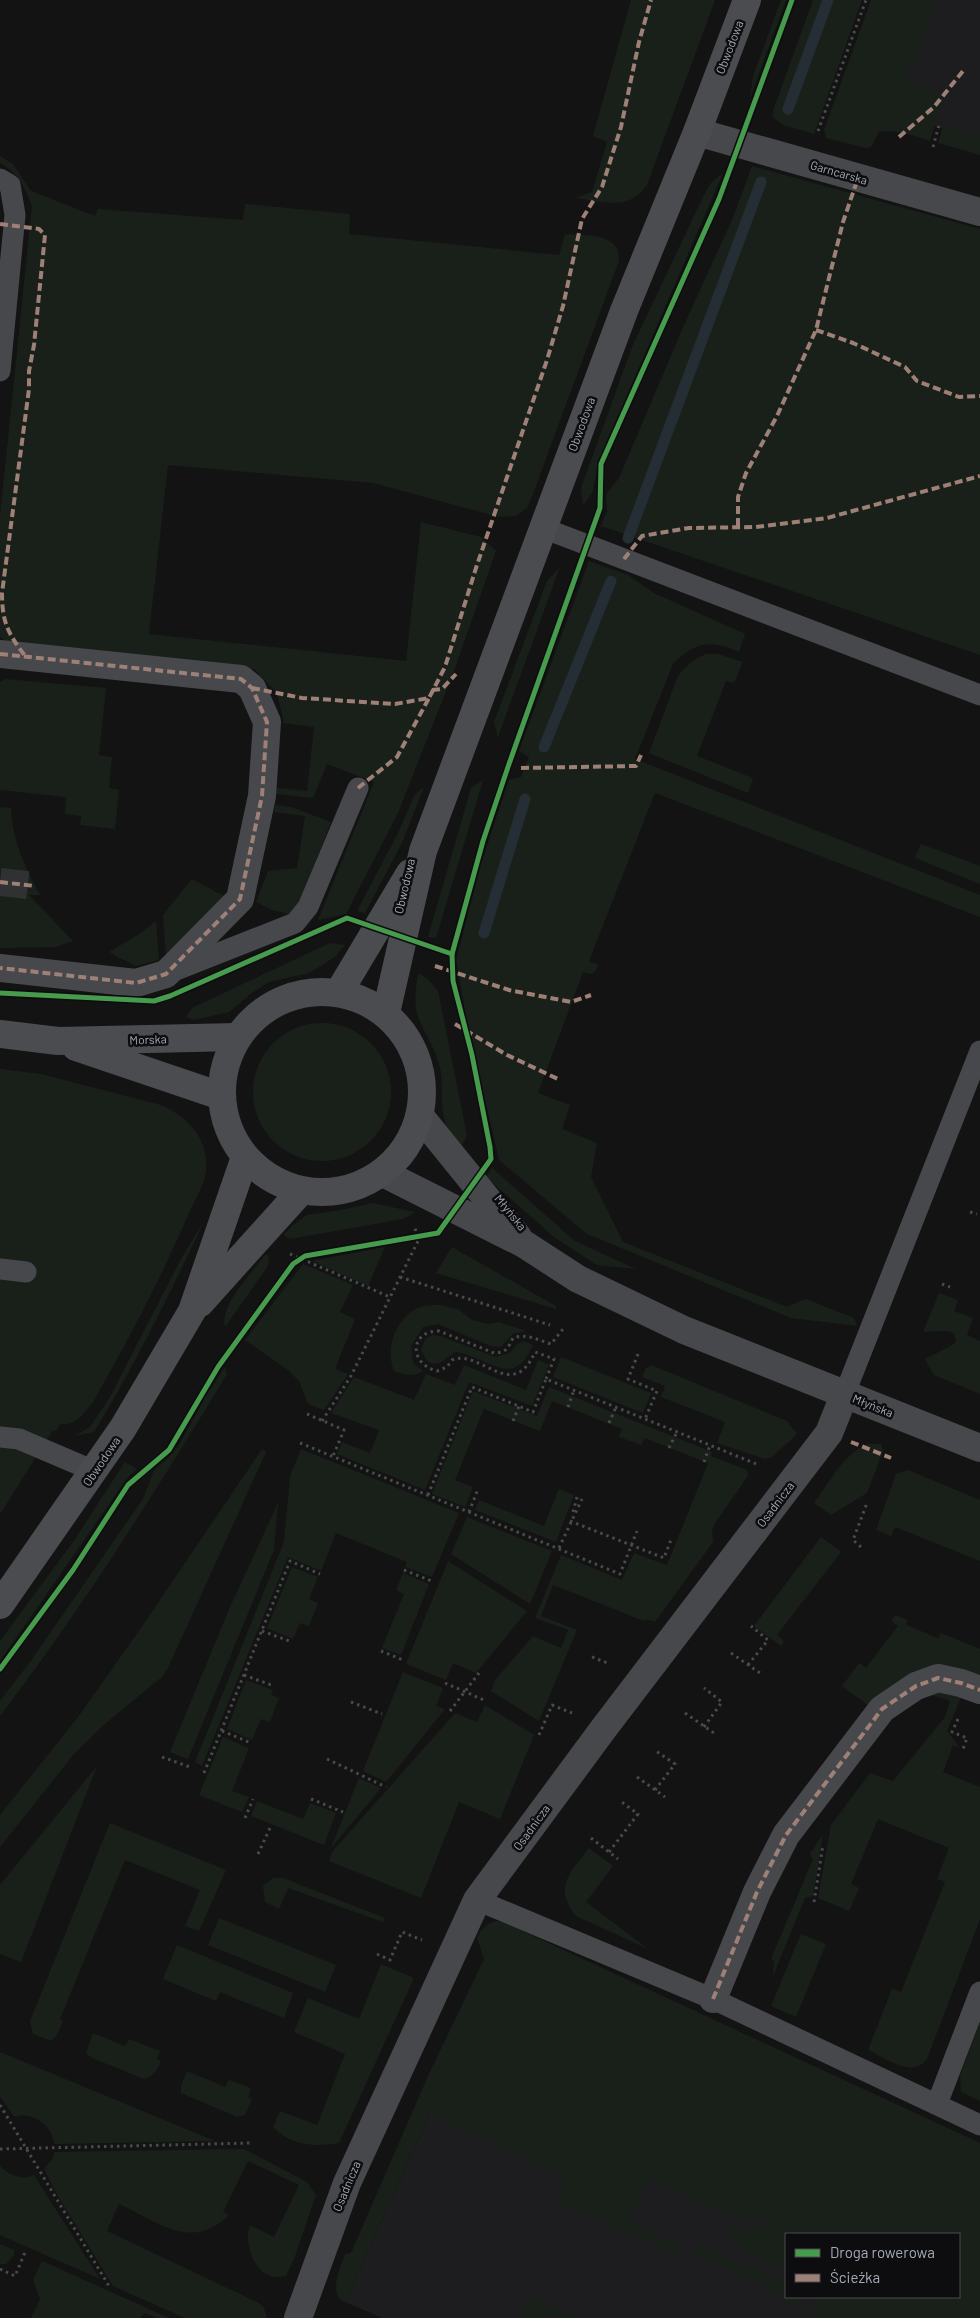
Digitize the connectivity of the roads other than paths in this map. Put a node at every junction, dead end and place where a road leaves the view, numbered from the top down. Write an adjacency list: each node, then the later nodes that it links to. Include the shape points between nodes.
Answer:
1 (747, 0): 2 (main road, Obwodowa)
2 (698, 132): 4 (street, Garncarska); 6 (main road, Obwodowa, via 624,311)
3 (0, 178): 5 (lane, via 10,185 15,215)
4 (980, 212)
5 (0, 370)
6 (543, 528): 8 (lane); 10 (main road, Obwodowa)
7 (0, 654): 12 (street, via 241,679 252,688 267,722 262,796 240,899)
8 (980, 695)
9 (358, 788): 12 (lane, via 308,907 295,923)
10 (423, 851): 13 (main road, Obwodowa); 14 (main road, Obwodowa)
11 (0, 968): 12 (street, via 136,983)
12 (166, 974)
13 (339, 992): 14 (main road); 16 (main road, via 300,994 265,1009)
14 (386, 1013): 20 (main road, via 410,1042 422,1078)
15 (0, 1034): 17 (main road, Morska)
16 (238, 1036): 17 (main road, Morska); 19 (main road, via 225,1065)
17 (58, 1041): 19 (main road, Morska)
18 (980, 1051): 28 (lane)
19 (221, 1096): 21 (main road, via 224,1118)
20 (420, 1116): 22 (main road, via 406,1148); 24 (street, Młyńska)
21 (245, 1157): 23 (main road, via 270,1179); 27 (main road, Obwodowa)
22 (383, 1173): 23 (main road, via 344,1191); 24 (street, Młyńska)
23 (301, 1192): 27 (main road, Obwodowa)
24 (524, 1244): 28 (street, Młyńska, via 578,1279 684,1330)
25 (0, 1269): 26 (lane)
26 (26, 1272)
27 (192, 1311): 31 (main road, Obwodowa)
28 (845, 1393): 30 (street, Młyńska); 34 (street, Osadnicza, via 829,1433)
29 (0, 1437): 31 (lane, via 19,1439)
30 (980, 1448)
31 (94, 1471): 32 (main road, Obwodowa)
32 (0, 1605)
33 (980, 1690): 36 (street, via 938,1678 916,1686 882,1709 786,1834 757,1892)
34 (477, 1900): 36 (lane); 39 (street, Osadnicza, via 346,2183)
35 (980, 1992): 37 (lane)
36 (713, 1999): 37 (lane)
37 (937, 2104): 38 (lane)
38 (980, 2125)
39 (306, 2315)

